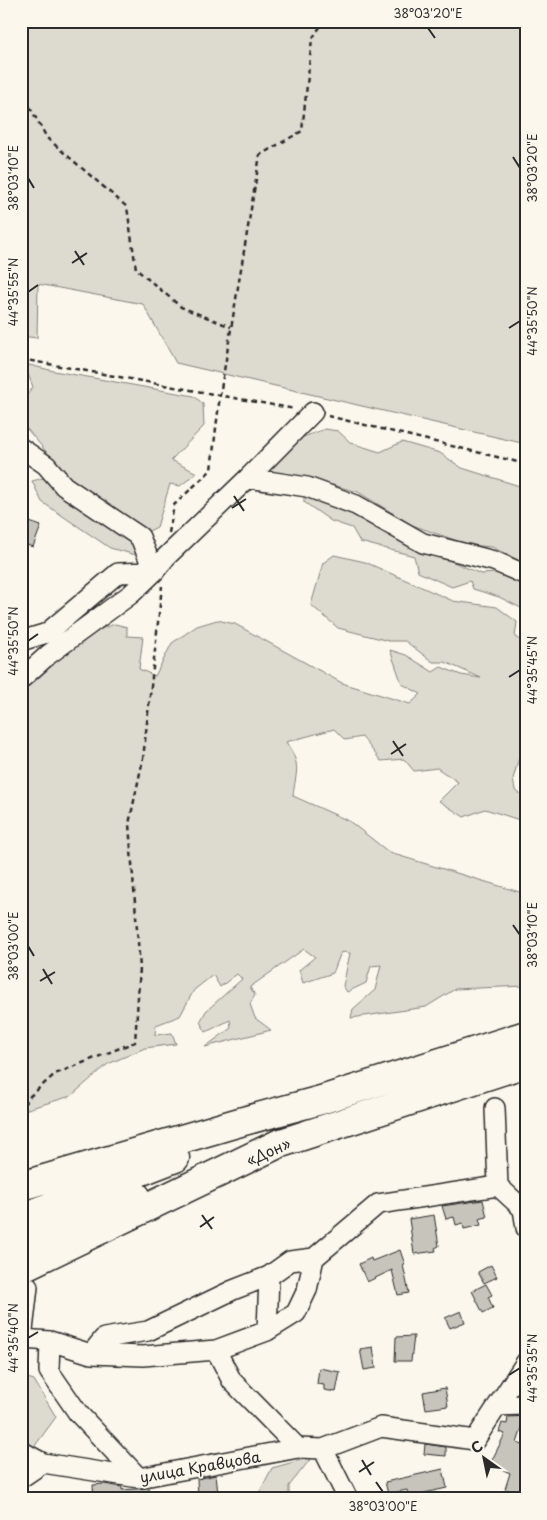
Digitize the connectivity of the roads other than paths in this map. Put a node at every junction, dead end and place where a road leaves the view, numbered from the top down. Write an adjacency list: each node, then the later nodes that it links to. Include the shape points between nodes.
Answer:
1 (313, 412): 3 (street)
2 (21, 448): 4 (street, via 46,465 64,486 140,537)
3 (248, 478): 4 (street); 5 (street, via 307,487 356,505 423,543 494,561)
4 (154, 572): 6 (street, via 118,573 47,633); 7 (street, via 131,594)
5 (526, 575)
6 (21, 641)
7 (21, 679)
8 (526, 1035): 10 (highway)
9 (526, 1063): 12 (highway, «Дон»)
10 (321, 1100): 13 (highway); 15 (highway)
11 (495, 1108): 14 (street)
12 (278, 1144): 17 (highway); 20 (highway, «Дон», via 168,1198)
13 (21, 1186)
14 (498, 1186): 16 (street, via 523,1209); 18 (street, via 378,1204)
15 (21, 1218)
16 (526, 1228)
17 (21, 1239)
18 (314, 1258): 19 (street, via 290,1261); 22 (street, via 307,1290 296,1313)
19 (269, 1276): 21 (street); 22 (street)
20 (25, 1277): 23 (street, via 22,1339)
21 (148, 1331): 25 (street, via 104,1338); 26 (street)
22 (267, 1331): 24 (street)
23 (50, 1341): 25 (street); 35 (street, via 49,1371 78,1412)
24 (216, 1350): 26 (street); 30 (street, via 232,1381)
25 (91, 1354): 26 (street)
26 (143, 1356)
27 (526, 1362): 29 (street)
28 (526, 1405): 29 (street)
29 (497, 1406): 31 (street, via 475,1440 381,1427)
30 (298, 1448): 31 (street, улица Кравцова); 35 (street, улица Кравцова)
31 (323, 1449): 36 (street)
32 (21, 1451): 33 (street, улица Кравцова)
33 (42, 1463): 34 (street); 35 (street, улица Кравцова)
34 (21, 1478)
35 (139, 1478)
36 (348, 1499)

